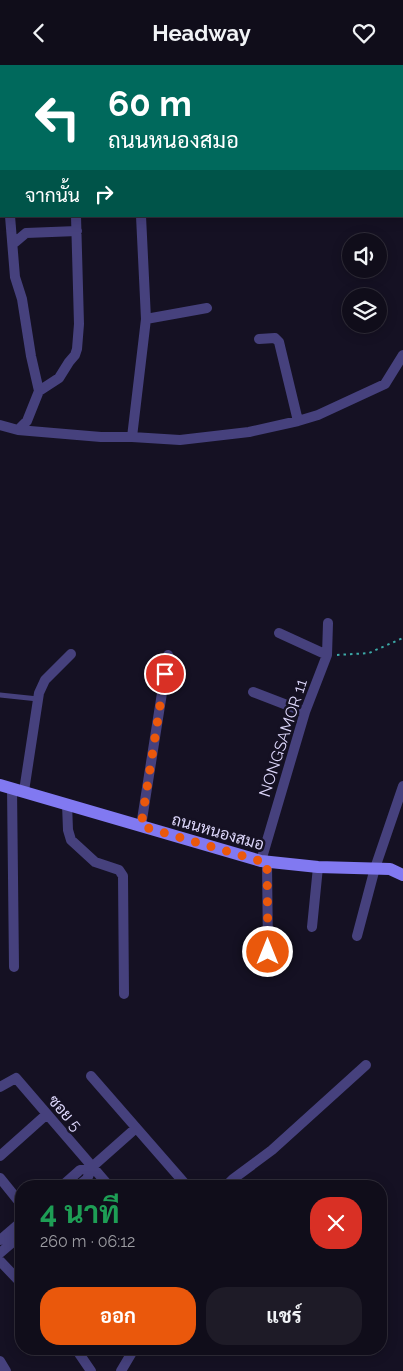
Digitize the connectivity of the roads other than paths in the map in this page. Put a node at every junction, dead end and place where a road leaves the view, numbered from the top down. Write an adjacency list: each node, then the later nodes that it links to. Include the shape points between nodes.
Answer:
1 (10, 217): 5 (street)
2 (76, 217): 4 (street)
3 (141, 217): 7 (street)
4 (77, 231): 5 (street, via 26,233); 10 (street, via 77,349 59,377)
5 (13, 245): 10 (street, via 14,277 22,299)
6 (207, 308): 7 (street)
7 (146, 319): 14 (street)
8 (259, 339): 11 (street, via 275,338 279,342)
9 (403, 355): 11 (street, via 385,384)
10 (39, 391): 13 (street, via 27,421)
11 (298, 421): 14 (street, via 249,432 180,440)
12 (0, 425): 13 (street)
13 (18, 430): 14 (street)
14 (132, 437)
15 (328, 623): 19 (street, NONGSAMOR 11)
16 (279, 633): 19 (street)
17 (72, 654): 22 (street, via 45,680)
18 (168, 655): 27 (street)
19 (327, 655): 23 (street, NONGSAMOR 11)
20 (253, 692): 23 (street)
21 (0, 695): 22 (lane)
22 (38, 699): 25 (street)
23 (304, 712): 28 (street, NONGSAMOR 11)
24 (403, 787): 30 (street)
25 (12, 788): 26 (street, ถนนหนองสมอ); 35 (street)
26 (67, 804): 27 (street, ถนนหนองสมอ); 36 (street, via 71,840 95,862 119,870 124,876)
27 (141, 826): 28 (street, ถนนหนองสมอ)
28 (264, 862): 29 (street, ถนนหนองสมอ); 34 (street, NONGSAMOR 11)
29 (318, 867): 30 (street, ถนนหนองสมอ); 32 (street)
30 (375, 868): 31 (street, ถนนหนองสมอ, via 390,869); 33 (street)
31 (403, 875)
32 (312, 927)
33 (357, 936)
34 (268, 952)
35 (14, 967)
36 (124, 994)
37 (366, 1065): 49 (street, via 272,1150)
38 (91, 1076): 41 (street)
39 (0, 1087): 40 (street, ซอย 5, via 16,1078)
40 (47, 1114): 42 (street); 43 (street, ซอย 5)
41 (136, 1128): 43 (street); 48 (street)
42 (0, 1157)
43 (92, 1167): 45 (street, via 80,1170); 46 (street); 47 (street, ซอย 5)
44 (0, 1178): 50 (street)
45 (69, 1180)
46 (86, 1180)
47 (104, 1180)
48 (182, 1180)
49 (232, 1180)
50 (15, 1197)
51 (15, 1227): 52 (street)
52 (0, 1240)
53 (15, 1240): 54 (street)
54 (0, 1253)
55 (0, 1261): 56 (street)
56 (15, 1277)
57 (80, 1355): 61 (street)
58 (130, 1355): 62 (street)
59 (0, 1361): 60 (street)
60 (6, 1371)
61 (91, 1371)
62 (121, 1371)

